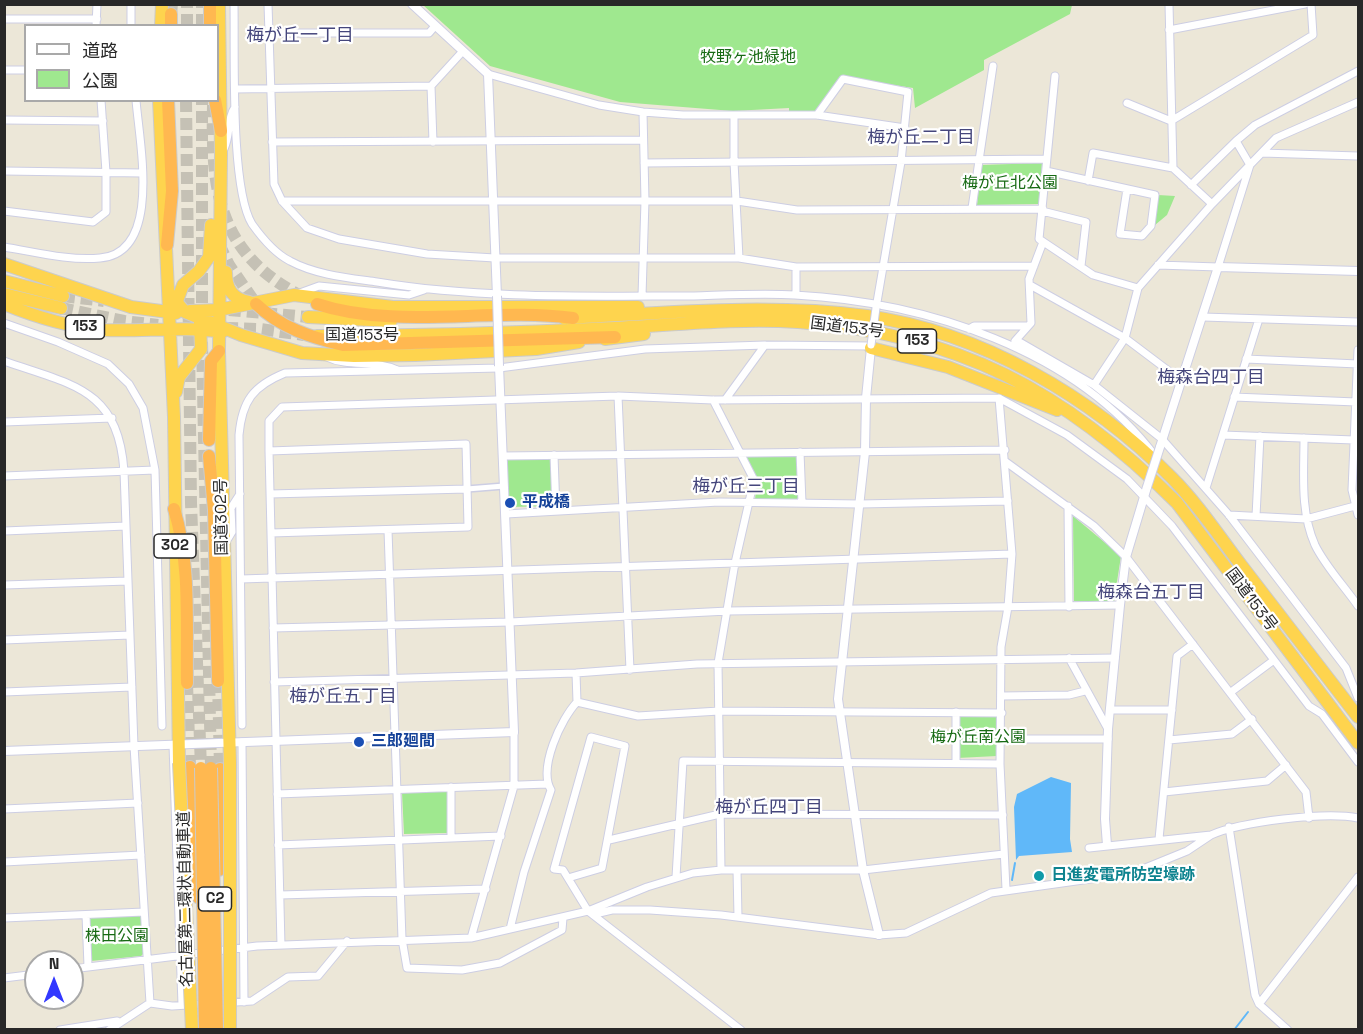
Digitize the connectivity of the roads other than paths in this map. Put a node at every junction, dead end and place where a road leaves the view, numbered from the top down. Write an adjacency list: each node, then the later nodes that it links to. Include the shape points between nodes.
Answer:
1 (97, 4): 12 (street)
2 (131, 4): 13 (street)
3 (210, 4): 14 (highway)
4 (219, 4): 43 (highway, 国道302号 / 302)
5 (234, 4): 27 (street)
6 (268, 4): 17 (street)
7 (412, 4): 15 (street)
8 (1169, 4): 16 (street)
9 (1305, 4): 16 (street)
10 (1311, 4): 41 (street, via 1313,35)
11 (4, 19): 12 (street)
12 (97, 22)
13 (131, 24)
14 (210, 24)
15 (435, 26): 17 (street, via 429,33); 18 (street)
16 (1169, 30): 41 (street)
17 (268, 33): 26 (street)
18 (463, 51): 23 (street); 25 (street)
19 (993, 66): 53 (street)
20 (4, 70): 21 (street)
21 (24, 70)
22 (1359, 70): 45 (street, via 1255,124)
23 (488, 74): 36 (street, via 599,105); 48 (street)
24 (1055, 76): 52 (street)
25 (431, 86): 26 (street); 47 (street)
26 (269, 88): 27 (street); 46 (street)
27 (235, 89): 35 (street)
28 (101, 102): 40 (street)
29 (136, 102): 62 (street)
30 (159, 102): 77 (highway, 国道302号 / 302)
31 (168, 102): 77 (highway, via 172,191)
32 (215, 102): 43 (highway)
33 (1359, 102): 49 (street, via 1276,138)
34 (1127, 103): 41 (street)
35 (235, 107): 51 (street, via 230,114 230,136); 93 (street, via 244,206 261,237 279,254 303,267)
36 (643, 112): 37 (street); 44 (street)
37 (734, 116): 38 (street); 54 (street)
38 (817, 116): 42 (street); 42 (street, via 843,79 908,92)
39 (4, 120): 40 (street)
40 (103, 121): 61 (street)
41 (1172, 121): 58 (street)
42 (905, 128): 55 (street)
43 (221, 131): 51 (highway, 国道302号 / 302)
44 (643, 140): 48 (street); 56 (street)
45 (1236, 141): 57 (street); 64 (street)
46 (272, 142): 47 (street); 67 (street, via 274,184)
47 (433, 142): 48 (street)
48 (491, 142): 68 (street)
49 (1262, 153): 50 (street); 57 (street)
50 (1359, 156)
51 (221, 157): 66 (highway, 国道302号 / 302); 103 (highway, 302, via 214,184 208,257 183,285)
52 (1046, 159): 53 (street); 60 (street)
53 (979, 161): 55 (street); 72 (street)
54 (734, 162): 55 (street); 56 (street); 70 (street)
55 (901, 162): 73 (street)
56 (644, 163): 69 (street)
57 (1250, 165): 71 (street); 88 (street)
58 (1173, 168): 63 (street, via 1093,153); 64 (street)
59 (4, 171): 61 (street)
60 (1046, 171): 63 (street); 74 (street)
61 (106, 172): 62 (street); 75 (street, via 106,212 93,222)
62 (142, 173): 78 (street, via 141,219 135,236 123,248 103,258 85,258)
63 (1088, 181): 65 (street)
64 (1191, 185): 71 (street)
65 (1127, 189): 65 (street, via 1155,195 1151,226 1142,236 1120,234)
66 (219, 191): 99 (highway, 302, via 225,209 227,286 234,297); 104 (highway, 国道302号 / 302)
67 (282, 201): 68 (street); 79 (street, via 307,228 339,239 427,254)
68 (493, 201): 69 (street); 79 (street)
69 (645, 201): 70 (street); 80 (street)
70 (737, 201): 73 (street, via 797,210); 81 (street)
71 (1212, 204): 83 (street)
72 (972, 208): 73 (street); 74 (street)
73 (894, 210): 84 (street)
74 (1042, 210): 76 (street); 86 (street, via 1086,222)
75 (4, 211)
76 (1042, 242): 85 (street); 86 (street)
77 (167, 245): 103 (highway, 国道302号 / 302, via 169,292)
78 (4, 247)
79 (495, 258): 80 (street); 95 (street)
80 (642, 258): 81 (street); 98 (street)
81 (739, 258): 87 (street)
82 (4, 264): 103 (highway, 153, via 131,307)
83 (1158, 264): 88 (street); 92 (street)
84 (883, 265): 85 (street); 87 (street); 102 (street)
85 (1034, 266): 91 (street)
86 (1080, 266): 92 (street, via 1093,275)
87 (796, 267): 97 (street)
88 (1218, 267): 89 (street); 107 (street)
89 (1359, 271)
90 (4, 281): 94 (highway, 153, via 62,302)
91 (1030, 285): 114 (street, via 1031,323); 120 (street)
92 (1138, 288): 120 (street)
93 (426, 290): 95 (street); 96 (street, via 410,295 320,286)
94 (4, 294)
95 (497, 294): 98 (street); 129 (street, bridge)
96 (294, 295): 99 (highway, 153); 105 (highway, 153, via 393,307)
97 (796, 295): 98 (street); 102 (street)
98 (642, 296)
99 (253, 303): 104 (highway, 153); 119 (highway, via 288,328 343,345)
100 (4, 304): 115 (highway, 153, via 78,327)
101 (317, 304): 108 (highway, via 402,316 546,314)
102 (876, 306): 116 (street); 123 (street, bridge)
103 (176, 309): 104 (highway, 153); 112 (highway, 153); 115 (highway, 国道302号 / 302)
104 (218, 310): 112 (highway); 117 (highway, 国道302号 / 302)
105 (704, 310): 108 (highway, 国道153号 / 153); 165 (highway, 国道153号 / 153, via 789,310 868,316 948,337 1007,360 1050,384 1117,430)
106 (308, 317): 108 (highway, 国道153号 / 153, via 456,322)
107 (1203, 317): 109 (street); 131 (street)
108 (573, 318)
109 (1259, 319): 110 (street); 126 (street)
110 (1359, 322)
111 (4, 323): 161 (street, via 108,364 129,384 148,424)
112 (201, 324): 115 (highway, 153); 117 (highway, 153); 141 (highway, 302, via 201,350 179,377)
113 (707, 324): 118 (highway, 国道153号 / 153, via 424,336); 119 (highway, 153, via 674,332); 143 (highway, 国道153号 / 153, via 797,322 875,330 926,343 1007,374)
114 (1027, 327): 116 (street); 121 (street)
115 (170, 328): 141 (highway, 国道302号 / 302)
116 (969, 329): 121 (street)
117 (218, 336): 125 (highway, 153, via 241,335); 148 (highway, via 211,361); 190 (highway, 国道302号 / 302)
118 (309, 336)
119 (615, 337): 125 (highway, 153, via 536,349)
120 (1125, 338): 131 (street); 132 (street)
121 (1014, 343): 132 (street); 165 (street, via 1124,420)
122 (765, 345): 123 (street); 129 (street, via 645,349); 139 (street)
123 (871, 346): 137 (street); 143 (highway, via 948,367)
124 (1359, 350): 128 (street)
125 (321, 355): 130 (street, via 341,364 387,365)
126 (1246, 359): 128 (street); 134 (street)
127 (4, 361): 142 (street, via 75,386)
128 (1358, 364): 140 (street)
129 (499, 367): 130 (street); 136 (street)
130 (399, 371): 170 (street, via 285,373 266,381 241,415)
131 (1182, 381): 150 (street)
132 (1094, 385): 150 (street)
133 (618, 396): 136 (street); 138 (street); 158 (street)
134 (1234, 397): 140 (street); 145 (street)
135 (999, 398): 137 (street); 151 (street); 169 (street, via 1067,435)
136 (501, 399): 152 (street, via 282,407 269,421); 159 (street)
137 (866, 399): 139 (street); 154 (street)
138 (713, 400): 139 (street); 155 (street)
139 (725, 400)
140 (1356, 402): 149 (street)
141 (174, 417): 179 (highway, 国道302号 / 302)
142 (112, 418): 144 (street); 162 (street)
143 (1084, 420): 247 (highway, 国道153号 / 153, via 1177,503)
144 (4, 422)
145 (1223, 435): 146 (street); 167 (street)
146 (1260, 436): 147 (street); 184 (street)
147 (1304, 438): 149 (street); 185 (street)
148 (209, 440)
149 (1354, 440): 163 (street)
150 (1161, 443): 167 (street); 169 (street, bridge)
151 (1005, 450): 154 (street); 160 (street)
152 (268, 452): 168 (street, via 466,444); 171 (street)
153 (800, 452): 154 (street); 155 (street); 174 (street)
154 (865, 452): 175 (street)
155 (739, 453): 158 (street); 173 (street, via 754,480)
156 (209, 455): 225 (highway)
157 (554, 455): 158 (street); 159 (street); 180 (street)
158 (620, 455): 178 (street)
159 (503, 456): 166 (street)
160 (1006, 462): 172 (street); 176 (street)
161 (155, 470): 162 (street); 244 (street)
162 (124, 471): 164 (street); 186 (street)
163 (1356, 473): 177 (street)
164 (4, 476)
165 (1173, 480): 241 (highway, 国道153号 / 153)
166 (505, 486): 168 (street); 181 (street)
167 (1206, 488): 182 (street)
168 (467, 489): 171 (street); 187 (street, via 468,527)
169 (1146, 491): 192 (street); 218 (street)
170 (240, 495): 190 (street, via 231,508 232,532); 199 (street)
171 (270, 495): 189 (street)
172 (1008, 501): 175 (street); 191 (street)
173 (749, 502): 174 (street); 178 (street); 194 (street)
174 (802, 503): 175 (street)
175 (860, 504): 193 (street)
176 (1068, 506): 192 (street); 205 (street)
177 (1355, 506): 183 (street); 185 (street)
178 (623, 508): 180 (street); 195 (street)
179 (174, 509): 227 (highway, via 184,568); 256 (highway, 国道302号 / 302)
180 (556, 511): 181 (street)
181 (506, 514): 196 (street)
182 (1228, 515): 184 (street); 233 (street, via 1346,668)
183 (1359, 515)
184 (1256, 516): 185 (street)
185 (1306, 519): 203 (street, via 1316,547)
186 (126, 526): 188 (street); 200 (street)
187 (388, 530): 189 (street); 197 (street)
188 (4, 531)
189 (271, 533): 198 (street)
190 (223, 548): 254 (highway, 国道302号 / 302)
191 (1012, 554): 193 (street); 204 (street)
192 (1126, 557): 202 (street); 214 (street)
193 (854, 559): 194 (street); 206 (street)
194 (735, 563): 195 (street); 207 (street)
195 (625, 566): 196 (street); 208 (street)
196 (508, 570): 197 (street); 209 (street)
197 (389, 574): 198 (street); 210 (street)
198 (272, 578): 199 (street); 211 (street)
199 (242, 579): 243 (street)
200 (128, 581): 201 (street); 212 (street)
201 (4, 585)
202 (1120, 605): 205 (street); 217 (street)
203 (1359, 606)
204 (1008, 607): 205 (street); 206 (street); 215 (street)
205 (1069, 607)
206 (848, 608): 207 (street); 219 (street)
207 (728, 611): 208 (street); 220 (street)
208 (627, 616): 209 (street); 221 (street)
209 (510, 622): 210 (street); 223 (street)
210 (391, 625): 211 (street); 224 (street)
211 (273, 628): 226 (street)
212 (130, 635): 213 (street); 228 (street)
213 (4, 640)
214 (1193, 644): 231 (street); 236 (street, via 1177,656)
215 (1002, 658): 216 (street); 219 (street); 232 (street)
216 (1069, 658): 217 (street); 229 (street)
217 (1115, 658): 235 (street)
218 (1274, 660): 231 (street); 247 (street, via 1309,706)
219 (842, 662): 220 (street); 238 (street)
220 (718, 663): 221 (street); 237 (street)
221 (630, 670): 222 (street)
222 (576, 673): 223 (street); 234 (street)
223 (512, 675): 224 (street); 246 (street)
224 (393, 679): 226 (street); 248 (street)
225 (218, 681)
226 (274, 682): 252 (street)
227 (187, 683)
228 (132, 687): 230 (street); 257 (street)
229 (1085, 691): 232 (street, via 1069,695); 245 (street)
230 (4, 692)
231 (1231, 692): 242 (street)
232 (1002, 696): 240 (street)
233 (1359, 698)
234 (578, 702): 237 (street, via 638,716); 266 (street, via 561,723)
235 (1110, 710): 236 (street); 245 (street)
236 (1172, 710): 251 (street)
237 (719, 711): 238 (street); 260 (street)
238 (839, 712): 239 (street); 261 (street)
239 (956, 712): 240 (street); 262 (street)
240 (1002, 713): 249 (street)
241 (1359, 717)
242 (1252, 719): 251 (street, via 1232,734); 264 (street)
243 (242, 725)
244 (162, 726)
245 (1108, 729): 250 (street)
246 (514, 732): 248 (street); 267 (street)
247 (1343, 732): 255 (highway, 国道153号 / 153); 259 (street)
248 (395, 736): 252 (street); 269 (street)
249 (1001, 739): 250 (street); 263 (street)
250 (1108, 740): 288 (street)
251 (1169, 740): 270 (street)
252 (276, 741): 253 (street); 271 (street)
253 (242, 742): 254 (street); 315 (street)
254 (229, 743): 256 (street); 265 (highway, 国道302号 / 302)
255 (1359, 743)
256 (175, 745): 257 (street); 265 (highway, 国道302号 / 302); 316 (street)
257 (134, 746): 258 (street); 272 (street)
258 (4, 751)
259 (1359, 762)
260 (720, 763): 261 (street); 274 (street); 279 (street, via 683,761)
261 (847, 763): 262 (street); 275 (street)
262 (957, 763): 263 (street)
263 (1000, 764): 276 (street)
264 (1286, 765): 270 (street, via 1267,781); 277 (street, via 1306,792)
265 (205, 766): 329 (highway, 国道302号 / 302, bridge); 330 (highway, 名古屋第二環状自動車道 / C2, bridge); 331 (highway, 名古屋第二環状自動車道 / C2, bridge); 332 (highway, 国道302号 / 302, bridge)
266 (547, 784): 267 (street); 309 (street, via 551,790)
267 (514, 786): 268 (street); 282 (street)
268 (451, 787): 269 (street); 283 (street)
269 (397, 789): 271 (street); 284 (street)
270 (1164, 792): 285 (street)
271 (277, 794): 287 (street)
272 (138, 803): 273 (street); 291 (street)
273 (4, 809)
274 (720, 814): 275 (street); 279 (street); 293 (street)
275 (856, 814): 276 (street); 295 (street)
276 (1003, 815): 290 (street)
277 (1309, 818): 278 (street); 280 (street)
278 (1359, 818)
279 (678, 824): 286 (street); 296 (street)
280 (1229, 827): 281 (street); 324 (street)
281 (1211, 835): 285 (street); 300 (street, via 1187,851 1133,873)
282 (501, 836): 283 (street); 299 (street)
283 (451, 838): 284 (street)
284 (399, 839): 287 (street); 301 (street)
285 (1159, 839): 288 (street)
286 (609, 840): 298 (street, via 602,868); 298 (street, via 625,746 591,737 554,869 563,870)
287 (279, 845): 302 (street)
288 (1107, 845): 289 (street)
289 (1089, 848)
290 (1004, 854): 295 (street); 300 (street)
291 (141, 855): 292 (street); 303 (street)
292 (4, 862)
293 (722, 870): 294 (street); 296 (street)
294 (737, 870): 295 (street); 306 (street)
295 (863, 870): 310 (street)
296 (676, 877): 304 (street)
297 (1359, 877): 324 (street)
298 (568, 878): 304 (street)
299 (486, 889): 301 (street); 311 (street)
300 (1006, 889): 310 (street, via 906,933)
301 (400, 891): 302 (street); 312 (street)
302 (280, 896): 314 (street)
303 (144, 912): 305 (street); 317 (street)
304 (592, 913): 306 (street, via 650,910); 308 (street); 333 (street)
305 (86, 915): 307 (street); 318 (street)
306 (738, 917): 310 (street)
307 (4, 918)
308 (563, 918): 309 (street); 312 (street, via 562,930 500,963 462,969 407,968)
309 (510, 929): 311 (street)
310 (879, 934)
311 (471, 938): 312 (street)
312 (402, 939): 313 (street)
313 (347, 941): 314 (street); 322 (street, via 318,976 288,977 252,1001)
314 (281, 945): 315 (street)
315 (243, 948): 316 (street); 322 (street)
316 (180, 957): 317 (street); 325 (street)
317 (149, 961): 318 (street); 323 (street)
318 (88, 966): 319 (street)
319 (84, 967)
320 (24, 976): 321 (street)
321 (4, 978)
322 (244, 1002): 325 (street)
323 (150, 1003): 325 (street); 326 (street)
324 (1259, 1004): 334 (street)
325 (182, 1005)
326 (119, 1021): 327 (street); 328 (street)
327 (60, 1029)
328 (109, 1029)
329 (192, 1029)
330 (205, 1029)
331 (217, 1029)
332 (230, 1029)
333 (741, 1029)
334 (1288, 1029)

